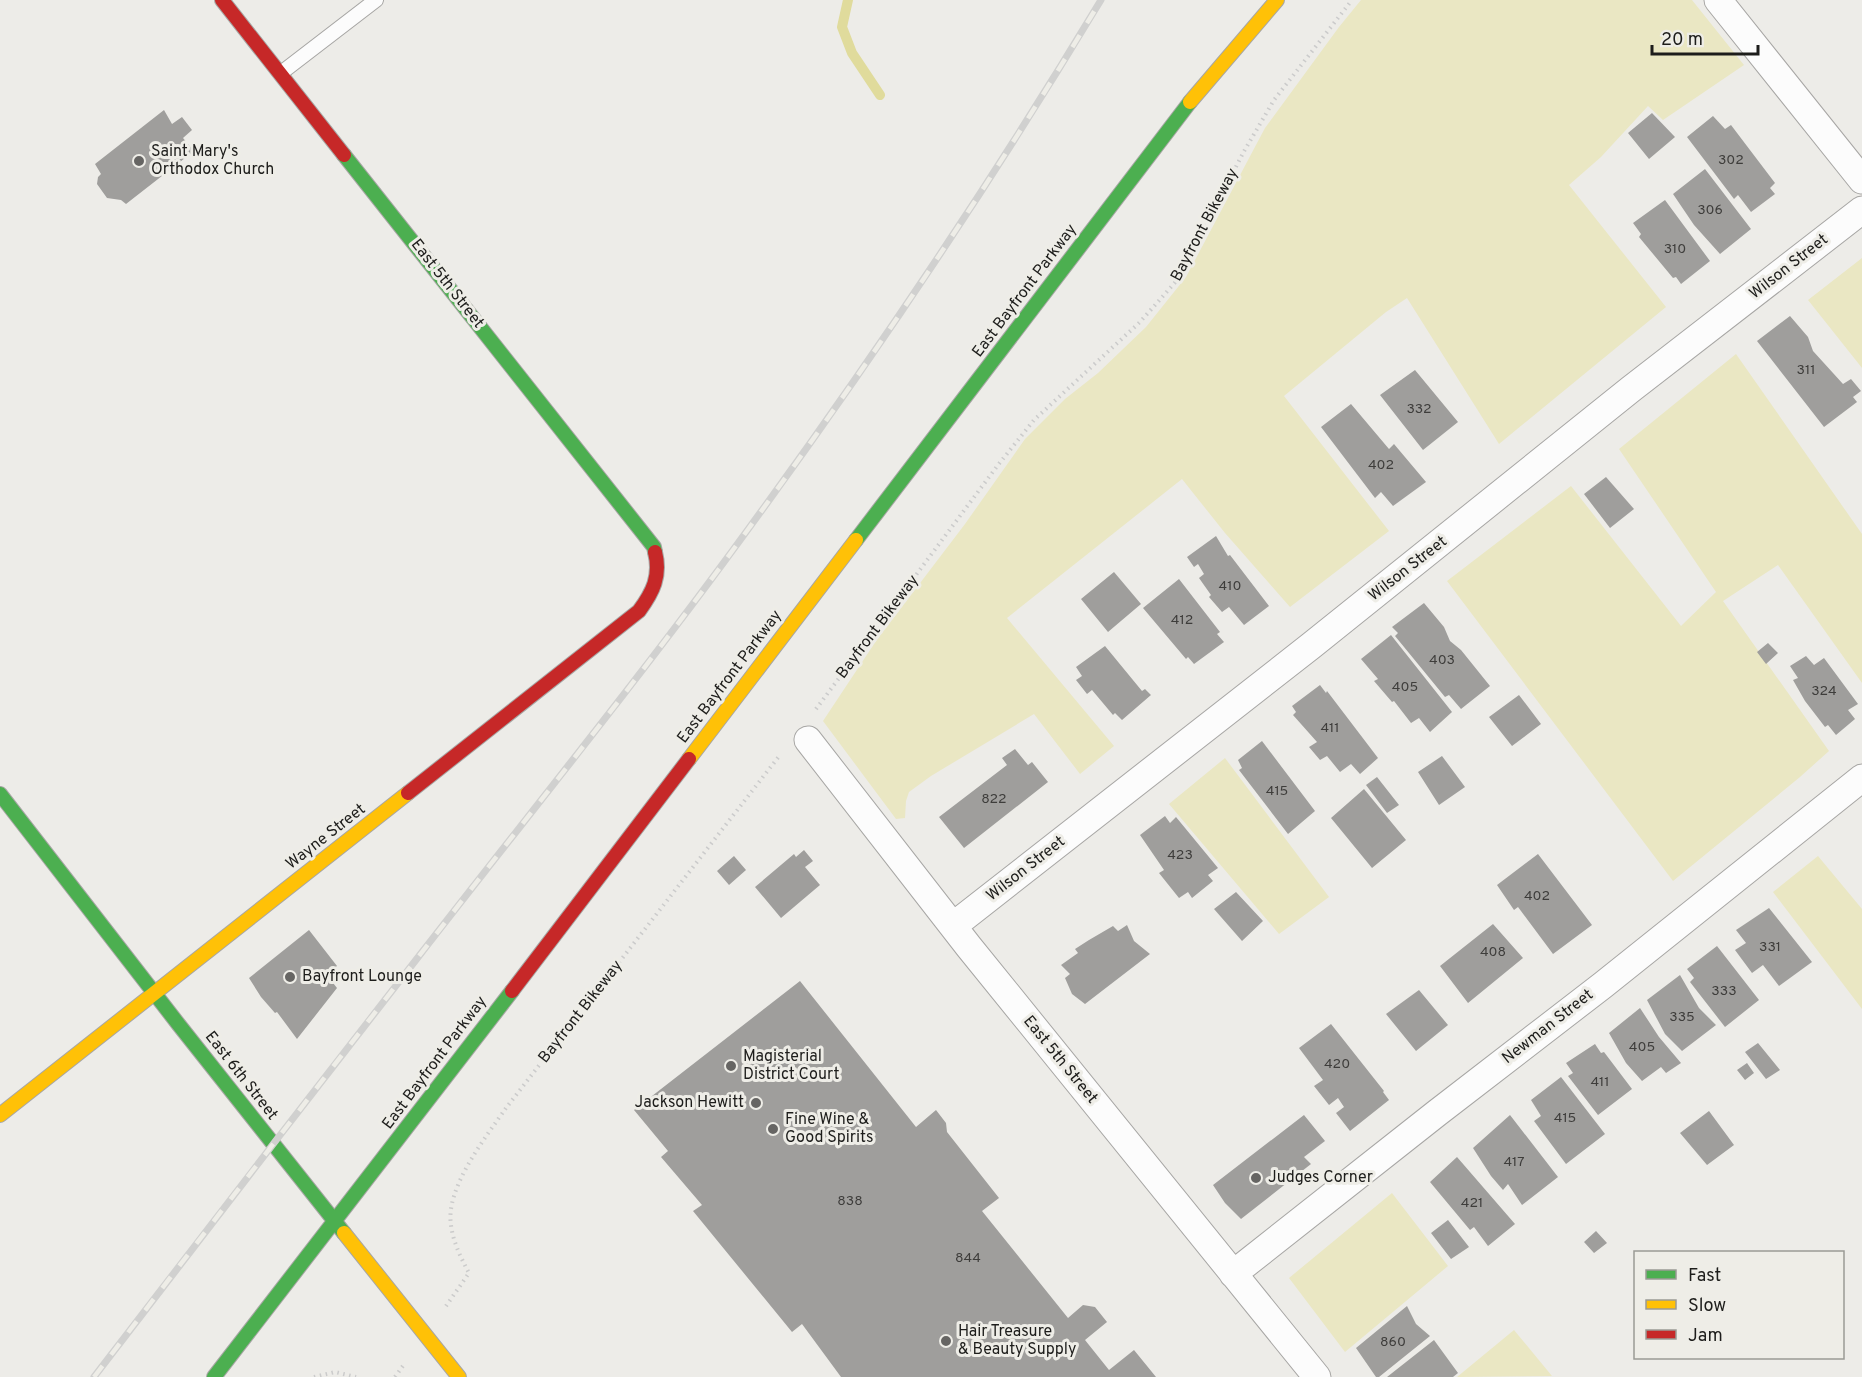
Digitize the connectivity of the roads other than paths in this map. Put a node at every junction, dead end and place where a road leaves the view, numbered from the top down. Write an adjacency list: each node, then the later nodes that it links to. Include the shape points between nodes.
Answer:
1 (222, 0): 5 (main road, East 5th Street)
2 (376, 0): 5 (lane)
3 (1276, 0): 15 (main road, East Bayfront Parkway, via 1179,116)
4 (1718, 0): 6 (street)
5 (280, 73): 8 (main road, East 5th Street, via 654,548)
6 (1862, 180)
7 (1862, 210): 12 (street, Wilson Street)
8 (660, 575): 13 (main road, Wayne Street, via 639,611)
9 (797, 743): 12 (street, East 5th Street)
10 (1862, 778): 16 (street, Newman Street)
11 (0, 794): 13 (main road, East 6th Street)
12 (953, 926): 16 (street, East 5th Street)
13 (154, 993): 14 (main road, Wayne Street); 15 (main road, East 6th Street)
14 (0, 1115)
15 (335, 1221): 17 (main road, East Bayfront Parkway); 18 (main road, East 6th Street)
16 (1233, 1274): 19 (street, East 5th Street)
17 (214, 1377)
18 (459, 1377)
19 (1317, 1377)

